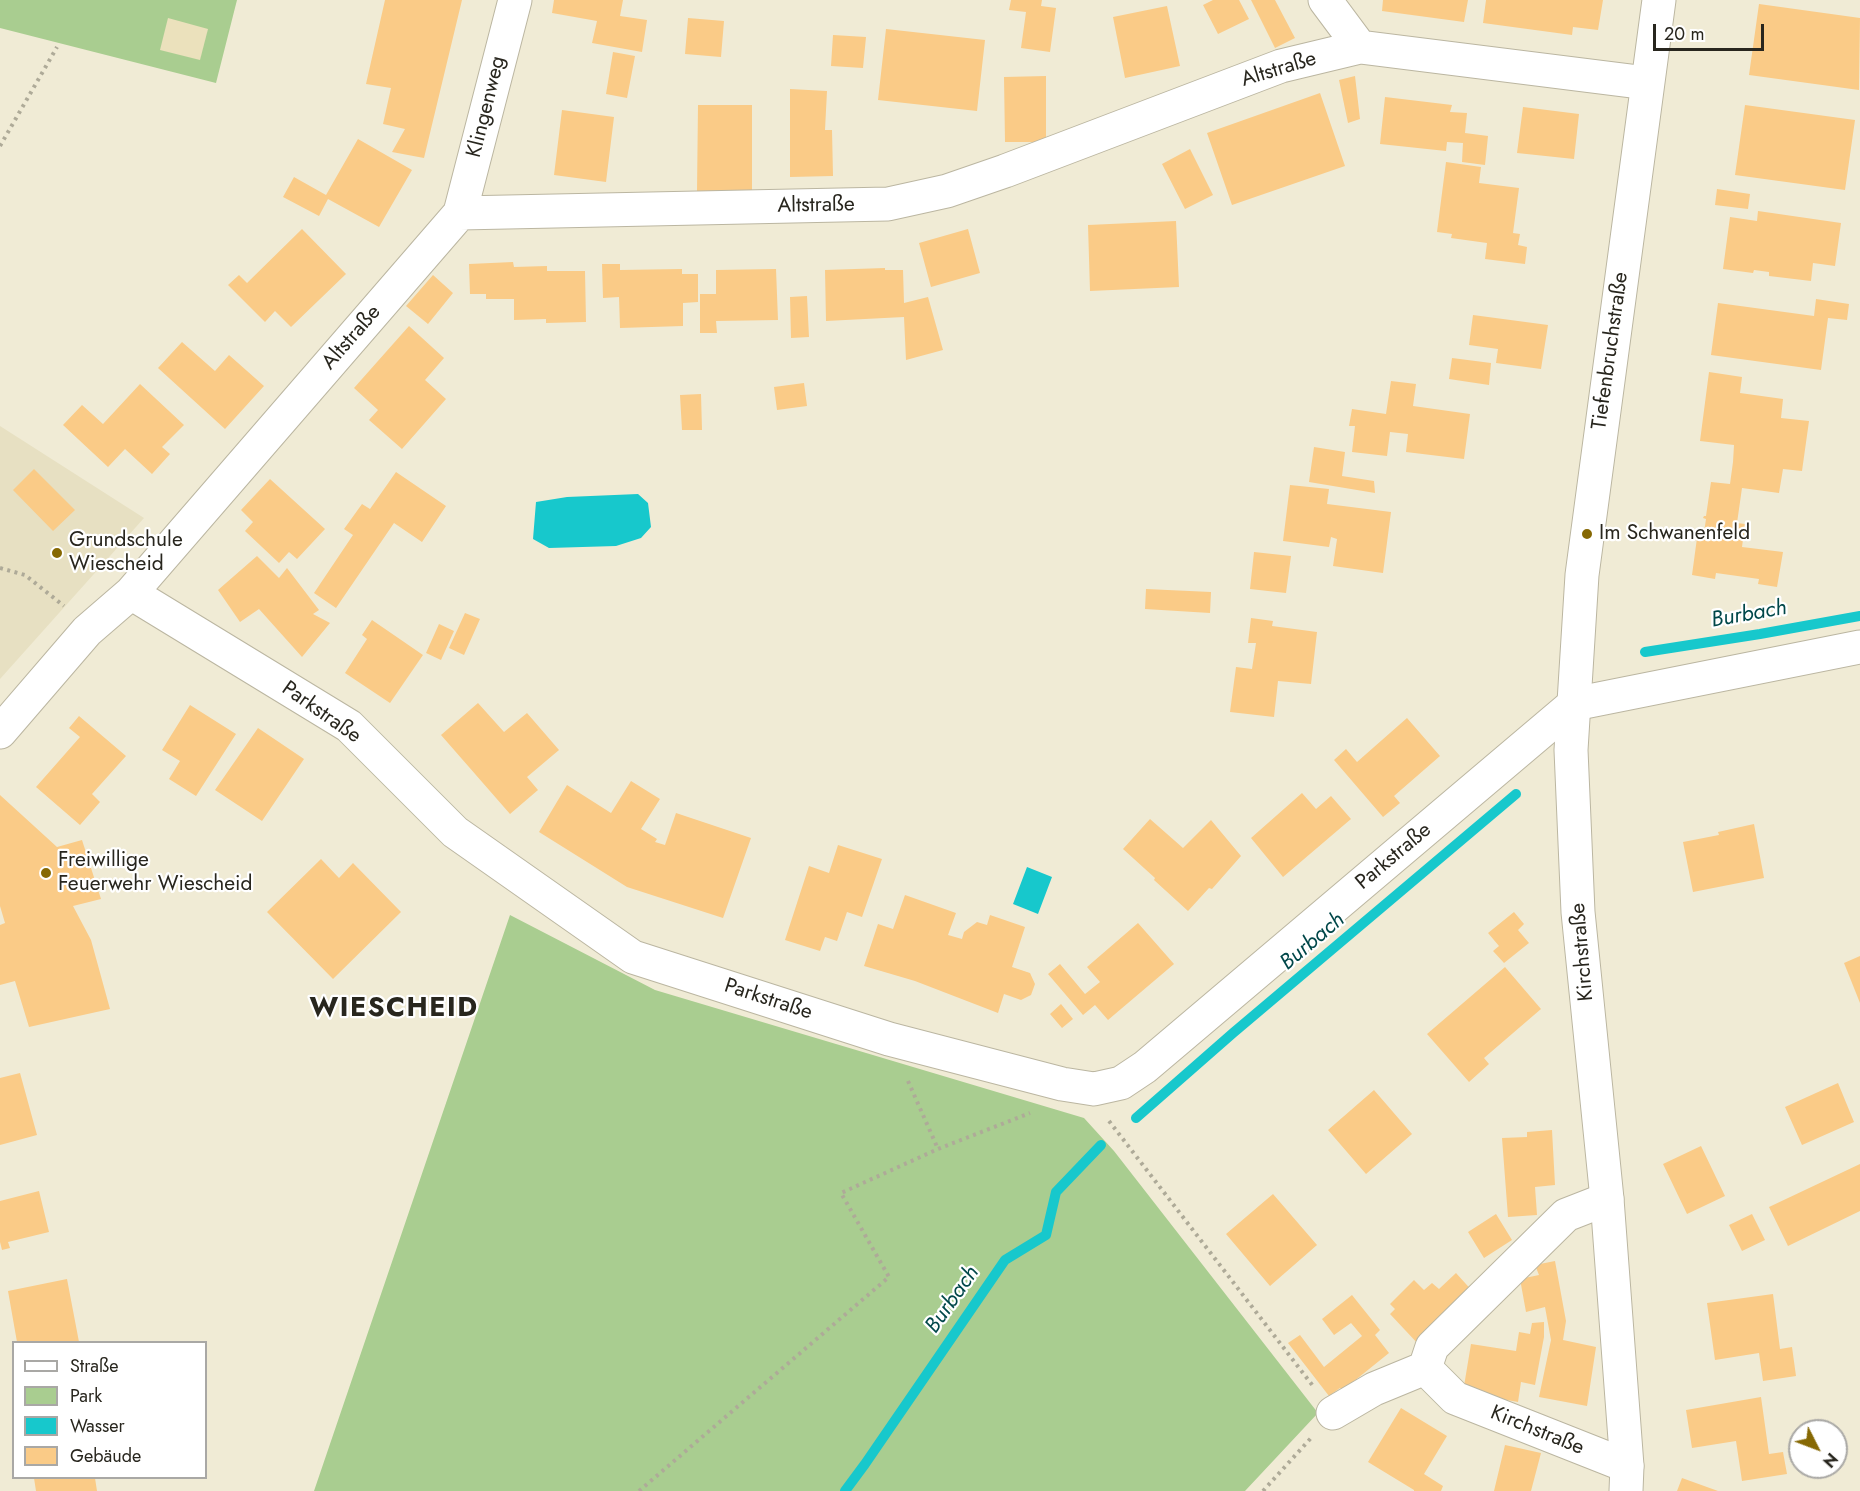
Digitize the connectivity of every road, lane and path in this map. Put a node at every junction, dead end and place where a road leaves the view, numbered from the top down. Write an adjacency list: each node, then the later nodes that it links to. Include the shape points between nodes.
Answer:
1 (515, 0): 8 (street, Klingenweg)
2 (1325, 0): 5 (street)
3 (1659, 0): 6 (street, Tiefenbruchstraße)
4 (57, 47): 7 (path)
5 (1360, 47): 6 (street, Altstraße); 8 (street, Altstraße, via 1281,66 1005,171 947,191 888,204)
6 (1647, 83): 13 (street, Tiefenbruchstraße, via 1583,565)
7 (0, 146)
8 (460, 213): 10 (street, Altstraße)
9 (0, 568): 11 (path, via 25,575 65,607)
10 (130, 593): 11 (street); 15 (street, Parkstraße, via 349,726 454,832 633,957)
11 (87, 631): 14 (street)
12 (1860, 647): 13 (street)
13 (1574, 704): 16 (street, Parkstraße, via 1145,1067 1120,1083); 19 (street, Kirchstraße, via 1570,750 1578,912)
14 (0, 732)
15 (889, 1039): 16 (street, Parkstraße); 18 (path)
16 (1094, 1089): 21 (path, via 1109,1122)
17 (1038, 1110): 18 (path)
18 (938, 1149): 23 (path, via 841,1193 889,1277)
19 (1607, 1199): 20 (street, via 1566,1215 1432,1347); 22 (street, Kirchstraße)
20 (1425, 1368): 21 (street, via 1374,1389); 22 (street, Kirchstraße, via 1455,1398)
21 (1333, 1413): 24 (path)
22 (1626, 1479)
23 (639, 1491)
24 (1263, 1491)

